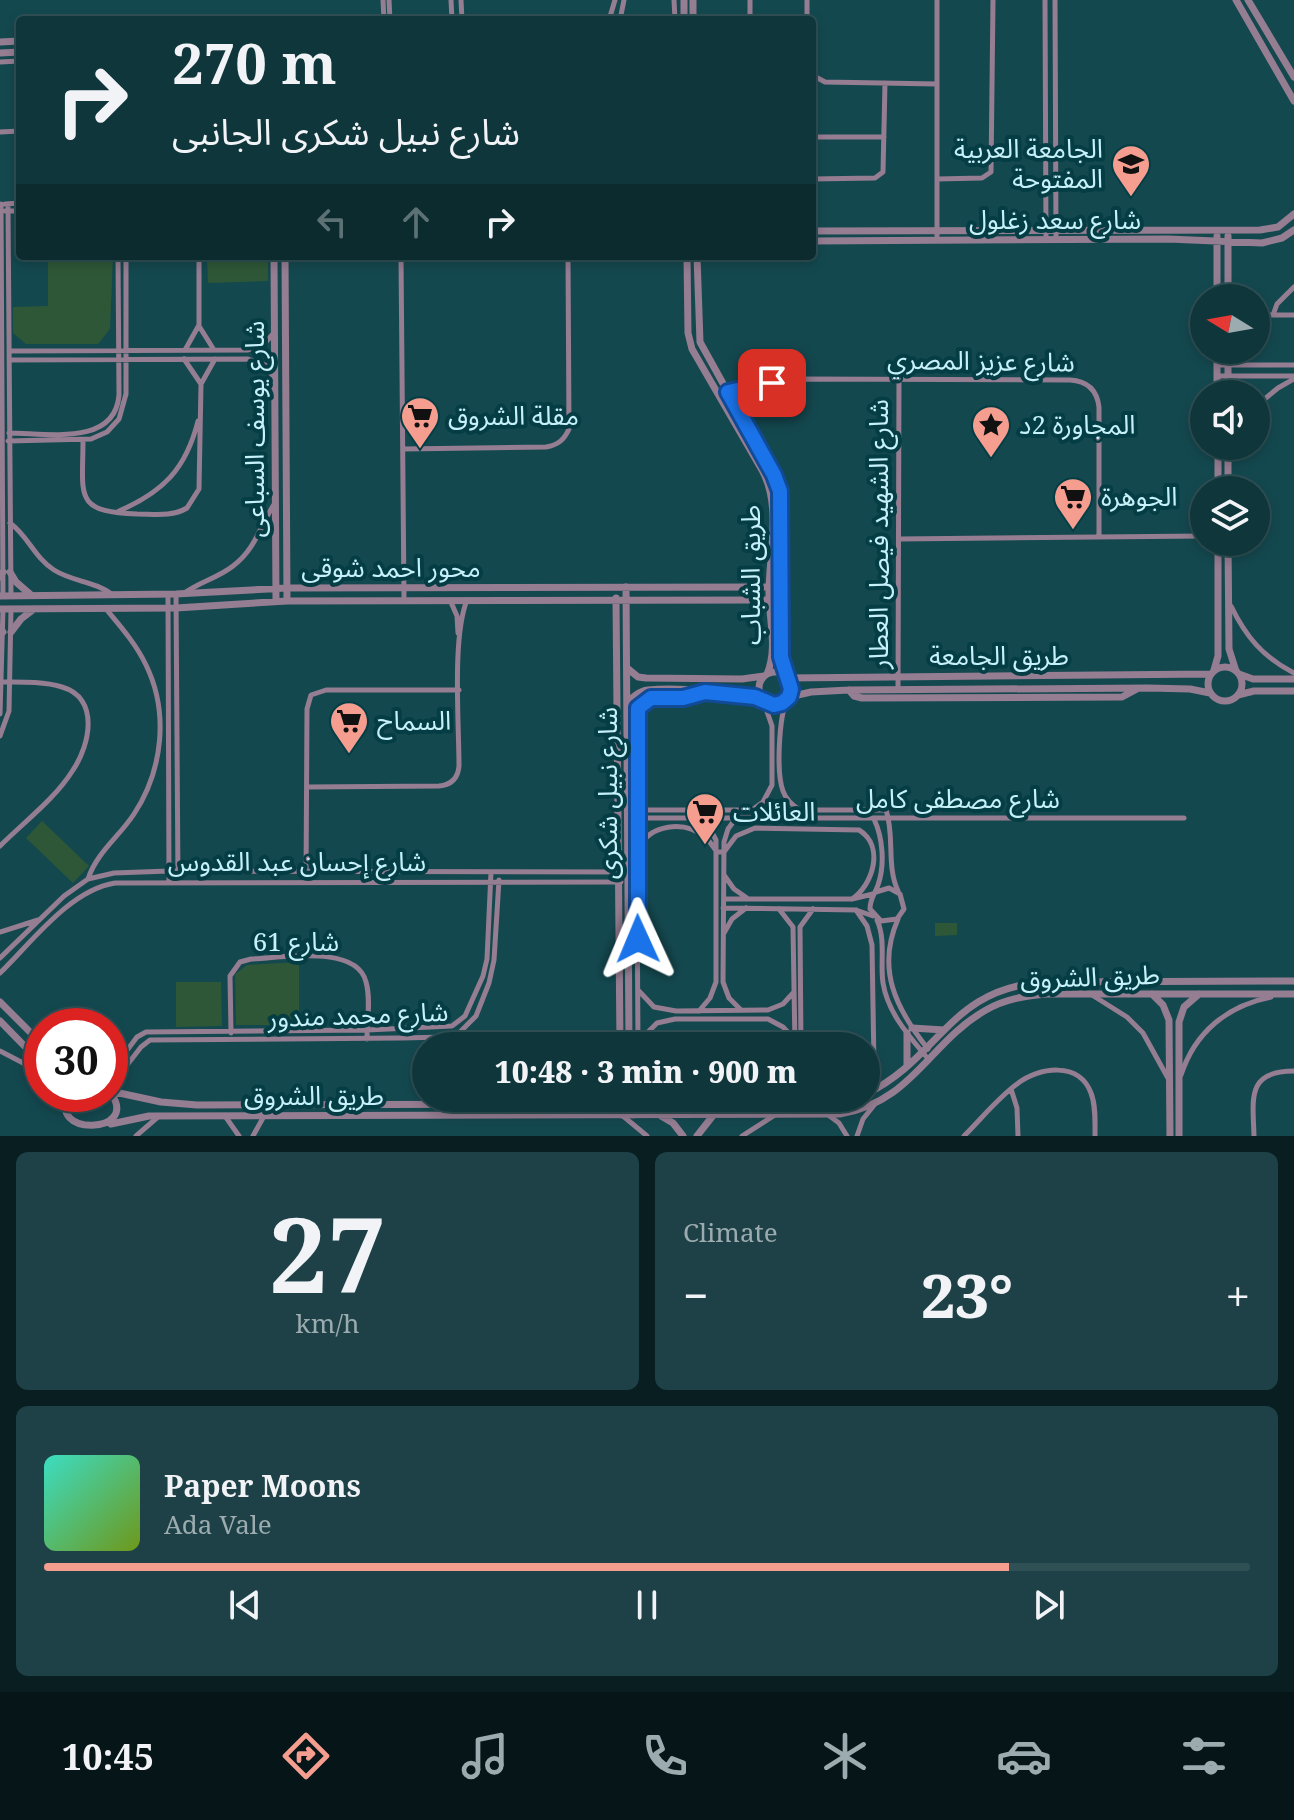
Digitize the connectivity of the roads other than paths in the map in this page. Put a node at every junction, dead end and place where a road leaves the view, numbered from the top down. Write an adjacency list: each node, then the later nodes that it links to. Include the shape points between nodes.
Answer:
1 (937, 0): 13 (street)
2 (993, 0): 20 (street, via 991,172 982,178)
3 (1045, 0): 14 (street)
4 (1055, 0): 15 (street)
5 (1236, 0): 8 (street)
6 (1248, 0): 7 (street)
7 (1279, 53): 8 (street); 9 (street)
8 (1270, 59): 11 (street)
9 (1293, 75): 11 (street)
10 (816, 77): 12 (street, via 825,82)
11 (1281, 78): 16 (street)
12 (885, 83): 13 (street); 18 (street)
13 (937, 84): 20 (street)
14 (1045, 90): 15 (street); 27 (street)
15 (1055, 90): 28 (street)
16 (1294, 101)
17 (816, 137): 18 (street)
18 (884, 137): 19 (street, via 879,176)
19 (816, 179)
20 (937, 179): 33 (street)
21 (0, 204): 23 (street); 25 (street)
22 (16, 204): 23 (street)
23 (8, 207): 24 (street); 25 (street); 62 (street)
24 (16, 210)
25 (0, 211): 61 (street)
26 (1294, 214): 30 (street, شارع سعد زغلول, via 1269,230)
27 (1046, 230): 28 (street, شارع سعد زغلول); 33 (street, شارع سعد زغلول); 35 (street)
28 (1056, 230): 29 (street, شارع سعد زغلول); 36 (street)
29 (1217, 230): 30 (street, شارع سعد زغلول); 37 (street)
30 (1228, 230): 39 (street)
31 (1294, 230): 39 (street, شارع سعد زغلول, via 1272,241)
32 (816, 231): 33 (street, شارع سعد زغلول)
33 (937, 231): 34 (street)
34 (937, 240): 35 (street, شارع سعد زغلول); 38 (street, شارع سعد زغلول)
35 (1046, 240): 36 (street, شارع سعد زغلول)
36 (1056, 240): 37 (street, شارع سعد زغلول)
37 (1217, 240): 39 (street, شارع سعد زغلول); 40 (street)
38 (816, 241)
39 (1228, 241): 41 (street)
40 (1217, 253): 41 (street); 51 (street)
41 (1228, 253): 52 (street)
42 (118, 260): 63 (street)
43 (126, 260): 64 (street)
44 (199, 260): 56 (street)
45 (274, 260): 57 (street, شارع يوسف السباعى)
46 (285, 260): 83 (street, شارع يوسف السباعى)
47 (401, 260): 92 (street)
48 (568, 260): 92 (street, via 566,436 546,447)
49 (687, 260): 85 (street, طريق الشباب, via 690,341)
50 (697, 260): 84 (street, طريق الشباب, via 698,334)
51 (1217, 284)
52 (1228, 284)
53 (1294, 287): 54 (street)
54 (1273, 315): 55 (street)
55 (1294, 315)
56 (199, 325): 59 (street); 60 (street)
57 (275, 331): 58 (street); 82 (street, شارع يوسف السباعى)
58 (255, 349): 60 (street); 71 (street)
59 (185, 350): 60 (street); 64 (street)
60 (214, 350)
61 (1, 351): 62 (street); 69 (street)
62 (9, 351): 63 (street); 70 (street)
63 (118, 351): 64 (street); 65 (street)
64 (127, 351): 66 (street)
65 (118, 359): 66 (street); 70 (street); 88 (street, via 119,402 103,426 82,433)
66 (127, 359): 67 (street); 89 (street, via 119,419 99,436)
67 (184, 359): 68 (street); 81 (street)
68 (215, 359): 71 (street); 81 (street)
69 (1, 360): 70 (street); 88 (street)
70 (9, 360): 88 (street)
71 (256, 360): 82 (street)
72 (1217, 365): 73 (street); 75 (street)
73 (1228, 365): 74 (street); 76 (street)
74 (1294, 365)
75 (1217, 376): 76 (street); 79 (street)
76 (1228, 376): 78 (street); 80 (street)
77 (899, 378): 84 (street, شارع عزيز المصري, via 799,379); 98 (street, شارع عزيز المصري, via 1087,384 1099,407); 99 (street, شارع الشهيد فيصل العطار)
78 (1294, 378): 86 (street)
79 (1217, 380)
80 (1228, 380)
81 (201, 384): 87 (street)
82 (275, 384): 83 (street); 93 (street, شارع يوسف السباعى)
83 (286, 387): 108 (street, شارع يوسف السباعى)
84 (728, 392): 85 (street, شارع عزيز المصري); 106 (street, طريق الشباب, via 780,491)
85 (718, 394): 105 (street, طريق الشباب, via 768,483)
86 (1270, 395)
87 (201, 412): 95 (street, via 188,450 169,481); 95 (street, via 200,481 193,503 173,514)
88 (4, 433): 90 (street); 91 (street)
89 (83, 440): 91 (street); 95 (street, via 86,498 97,510)
90 (1, 441): 91 (street); 94 (street)
91 (10, 441): 96 (street)
92 (403, 449): 109 (street)
93 (275, 502): 107 (street, شارع يوسف السباعى); 110 (street, via 245,556 224,573)
94 (1, 512): 102 (street)
95 (115, 513)
96 (10, 523): 102 (street); 111 (street, via 50,568)
97 (1190, 536): 98 (street)
98 (1099, 537): 99 (street)
99 (899, 539): 138 (street, شارع الشهيد فيصل العطار)
100 (1218, 556): 133 (street, via 1218,656)
101 (1228, 556): 123 (street)
102 (4, 574): 112 (street); 113 (street)
103 (616, 587): 104 (street, محور احمد شوقى); 109 (street, محور احمد شوقى); 117 (street, شارع نبيل شكرى)
104 (626, 587): 105 (street, محور احمد شوقى); 118 (street, شارع نبيل شكرى)
105 (770, 587): 106 (street, محور احمد شوقى); 119 (street, طريق الشباب)
106 (782, 587): 120 (street, طريق الشباب)
107 (276, 588): 108 (street, محور احمد شوقى); 110 (street, محور احمد شوقى); 121 (street, شارع يوسف السباعى)
108 (287, 588): 109 (street, محور احمد شوقى); 122 (street, شارع يوسف السباعى)
109 (403, 588): 114 (street)
110 (176, 594): 111 (street, محور احمد شوقى); 124 (street)
111 (114, 595): 113 (street, محور احمد شوقى)
112 (5, 596): 113 (street, محور احمد شوقى)
113 (33, 596)
114 (404, 600): 115 (street, محور احمد شوقى); 122 (street, محور احمد شوقى)
115 (450, 600): 116 (street, محور احمد شوقى); 129 (street)
116 (468, 600): 117 (street, محور احمد شوقى); 129 (street)
117 (616, 600): 118 (street, محور احمد شوقى); 130 (street, شارع نبيل شكرى)
118 (626, 600): 119 (street, محور احمد شوقى); 131 (street, شارع نبيل شكرى)
119 (770, 600): 120 (street, محور احمد شوقى); 135 (street, طريق الشباب, via 772,655)
120 (782, 600): 136 (street, طريق الشباب)
121 (276, 601): 122 (street, محور احمد شوقى); 124 (street, محور احمد شوقى)
122 (287, 601)
123 (1229, 601): 134 (street, via 1229,649); 137 (street, via 1254,644)
124 (172, 608): 127 (street, محور احمد شوقى); 159 (street); 179 (street)
125 (5, 609): 126 (street, محور احمد شوقى); 128 (street)
126 (35, 609): 127 (street, محور احمد شوقى); 128 (street)
127 (105, 609): 158 (street, via 138,650 153,682 160,717)
128 (4, 631): 141 (street); 142 (street)
129 (460, 646): 146 (street)
130 (617, 646): 131 (street); 183 (street, شارع نبيل شكرى)
131 (627, 646): 132 (street, شارع نبيل شكرى)
132 (627, 668): 140 (street); 155 (street, شارع نبيل شكرى)
133 (1212, 672): 134 (street, via 1223,667); 139 (street, طريق الجامعة); 151 (street)
134 (1238, 672): 137 (street, via 1253,679); 152 (street)
135 (766, 675): 136 (street); 140 (street); 154 (street, via 758,687)
136 (786, 676): 138 (street, طريق الجامعة); 153 (street)
137 (1294, 676)
138 (898, 677): 139 (street, طريق الجامعة); 144 (street, شارع الشهيد فيصل العطار)
139 (971, 677): 145 (street)
140 (646, 678): 147 (street)
141 (1, 682): 142 (street); 156 (street)
142 (10, 682): 157 (street, via 9,711); 175 (street, via 71,691 84,704 89,723 73,771)
143 (1138, 688): 145 (street, طريق الجامعة); 148 (street, via 1122,697 862,698); 151 (street, طريق الجامعة)
144 (898, 689): 145 (street, طريق الجامعة); 148 (street, طريق الجامعة)
145 (971, 689)
146 (459, 690): 161 (street, via 459,766 451,782); 161 (street, via 318,691 307,701)
147 (646, 690): 150 (street); 155 (street)
148 (849, 690): 153 (street, طريق الجامعة)
149 (1294, 691): 152 (street)
150 (705, 692): 154 (street); 160 (street, via 651,698 641,704)
151 (1210, 693): 152 (street, via 1224,701)
152 (1238, 695)
153 (788, 698): 154 (street, via 774,705); 163 (street, via 780,725)
154 (763, 699): 162 (street, via 772,726)
155 (627, 703): 160 (street, شارع نبيل شكرى)
156 (0, 714)
157 (0, 736)
158 (158, 755): 159 (street); 186 (street, via 145,796 101,852)
159 (168, 755): 178 (street)
160 (632, 777): 164 (street); 184 (street, شارع نبيل شكرى)
161 (307, 787): 180 (street)
162 (770, 790): 163 (street); 166 (street)
163 (783, 791): 167 (street)
164 (636, 810): 165 (street, شارع مصطفى كامل); 168 (street)
165 (678, 810): 166 (street, شارع مصطفى كامل); 169 (street)
166 (751, 810): 167 (street, شارع مصطفى كامل)
167 (801, 810): 174 (street, شارع مصطفى كامل, via 886,810)
168 (636, 818): 169 (street, شارع مصطفى كامل); 177 (street)
169 (678, 818): 170 (street, شارع مصطفى كامل)
170 (705, 818): 171 (street, شارع مصطفى كامل); 176 (street)
171 (736, 818): 173 (street, شارع مصطفى كامل); 176 (street)
172 (1184, 818): 174 (street, شارع مصطفى كامل)
173 (874, 819): 174 (street, شارع مصطفى كامل); 195 (street, via 882,859)
174 (889, 819): 194 (street, via 890,866)
175 (0, 846)
176 (720, 852): 177 (street, via 699,833 672,827 649,834); 185 (street); 198 (street, via 736,836 755,828 859,830 869,837 874,861 866,887); 219 (street)
177 (637, 853): 213 (street)
178 (169, 871): 179 (street, شارع إحسان عبد القدوس); 186 (street, شارع إحسان عبد القدوس); 187 (street)
179 (178, 871): 180 (street, شارع إحسان عبد القدوس); 188 (street)
180 (306, 871): 181 (street, شارع إحسان عبد القدوس); 189 (street)
181 (491, 872): 182 (street, شارع إحسان عبد القدوس); 190 (street, شارع محمد مندور)
182 (500, 872): 183 (street, شارع إحسان عبد القدوس); 191 (street, شارع محمد مندور)
183 (619, 872): 184 (street, شارع إحسان عبد القدوس); 192 (street, شارع نبيل شكرى)
184 (628, 872): 193 (street, شارع نبيل شكرى)
185 (723, 875): 196 (street); 197 (street)
186 (88, 879): 208 (street, شارع إحسان عبد القدوس)
187 (169, 882): 188 (street, شارع إحسان عبد القدوس); 214 (street, شارع إحسان عبد القدوس, via 115,883 86,892)
188 (178, 882): 189 (street, شارع إحسان عبد القدوس)
189 (306, 882): 190 (street, شارع إحسان عبد القدوس)
190 (491, 882): 191 (street, شارع إحسان عبد القدوس); 239 (street, شارع محمد مندور, via 485,968 465,1016 444,1028)
191 (499, 882): 192 (street, شارع إحسان عبد القدوس); 251 (street, شارع محمد مندور, via 492,972 471,1022 446,1037)
192 (619, 882): 193 (street, شارع إحسان عبد القدوس); 243 (street, شارع نبيل شكرى)
193 (628, 882): 213 (street, شارع نبيل شكرى)
194 (898, 891): 195 (street); 207 (street, via 904,904)
195 (875, 893): 198 (street); 206 (street, via 870,903)
196 (723, 899): 197 (street); 200 (street)
197 (748, 899): 199 (street)
198 (852, 899): 199 (street)
199 (797, 900): 203 (street)
200 (723, 908): 201 (street); 211 (street)
201 (746, 908): 202 (street); 211 (street)
202 (778, 909): 203 (street); 209 (street)
203 (796, 909): 204 (street)
204 (813, 909): 205 (street); 209 (street)
205 (856, 910): 206 (street); 216 (street, via 870,936)
206 (875, 918): 207 (street); 217 (street, via 882,934)
207 (898, 918): 215 (street, via 890,943)
208 (39, 920): 210 (street); 212 (street, شارع إحسان عبد القدوس)
209 (797, 927): 221 (street); 233 (street)
210 (0, 932)
211 (723, 934): 219 (street)
212 (0, 958)
213 (633, 968): 220 (street); 244 (street, شارع نبيل شكرى)
214 (0, 973)
215 (891, 980): 217 (street); 240 (street)
216 (873, 981): 217 (street); 250 (street)
217 (883, 981): 240 (street, via 889,1003)
218 (1294, 981): 241 (street, طريق الشروق, via 1016,985 986,996)
219 (720, 982): 229 (street); 232 (street)
220 (638, 990): 231 (street, via 654,1007); 245 (street)
221 (794, 992): 230 (street); 233 (street)
222 (1091, 994): 223 (street, طريق الشروق); 257 (street, طريق الشروق, via 1029,996 999,1004 972,1020); 262 (street, via 1143,1033)
223 (1152, 994): 224 (street, طريق الشروق); 262 (street, via 1169,1020)
224 (1199, 994): 225 (street, طريق الشروق); 263 (street, via 1184,1007 1179,1022)
225 (1282, 994): 226 (street, طريق الشروق); 263 (street, via 1244,1004 1214,1023 1191,1050)
226 (1294, 994)
227 (0, 1002): 238 (street)
228 (708, 1010): 229 (street); 232 (street); 234 (street)
229 (741, 1010): 230 (street)
230 (768, 1010): 235 (street)
231 (669, 1011): 232 (street); 236 (street)
232 (699, 1011)
233 (798, 1015): 248 (street); 249 (street)
234 (709, 1019): 235 (street); 236 (street)
235 (768, 1019): 247 (street)
236 (669, 1020): 246 (street)
237 (0, 1021): 253 (street)
238 (24, 1026)
239 (367, 1030): 242 (street, شارع محمد مندور); 242 (street, شارع 61, via 366,979 353,962 333,957 240,962 230,976); 251 (street, شارع 61)
240 (909, 1030): 241 (street); 255 (street); 260 (street)
241 (944, 1030): 255 (street, طريق الشروق)
242 (231, 1031): 252 (street, شارع 61); 254 (street, شارع محمد مندور, via 146,1032)
243 (620, 1032)
244 (630, 1032)
245 (638, 1032)
246 (647, 1032)
247 (787, 1032)
248 (796, 1032)
249 (800, 1032)
250 (874, 1032)
251 (367, 1039): 252 (street, شارع محمد مندور)
252 (231, 1040): 259 (street, شارع محمد مندور, via 150,1040)
253 (24, 1046)
254 (128, 1049)
255 (924, 1049): 257 (street); 260 (street, طريق الشروق)
256 (0, 1051): 258 (street)
257 (931, 1058): 267 (street, طريق الشروق)
258 (24, 1063)
259 (128, 1065)
260 (907, 1065): 264 (street, طريق الشروق)
261 (1294, 1071): 302 (street, via 1273,1072 1259,1082 1253,1098)
262 (1169, 1080): 300 (street)
263 (1179, 1084): 301 (street)
264 (880, 1086)
265 (1011, 1089): 297 (street); 298 (street); 299 (street, via 1042,1072 1075,1074 1091,1092)
266 (128, 1094): 268 (street, طريق الشروق, via 197,1105)
267 (880, 1101)
268 (412, 1103)
269 (66, 1112): 285 (street)
270 (116, 1112): 286 (street)
271 (618, 1112): 277 (street)
272 (632, 1112): 278 (street)
273 (715, 1112): 280 (street)
274 (851, 1112): 276 (street, طريق الشروق)
275 (869, 1112): 296 (street)
276 (826, 1114): 281 (street, طريق الشروق); 295 (street)
277 (622, 1115): 278 (street, طريق الشروق); 284 (street, طريق الشروق); 291 (street)
278 (632, 1115): 279 (street, طريق الشروق)
279 (659, 1115): 280 (street, طريق الشروق); 292 (street)
280 (715, 1115): 281 (street, طريق الشروق); 293 (street)
281 (776, 1115): 294 (street)
282 (159, 1116): 283 (street, طريق الشروق); 286 (street, طريق الشروق); 288 (street)
283 (225, 1116): 284 (street, طريق الشروق); 289 (street)
284 (264, 1116): 290 (street)
285 (70, 1122): 286 (street, طريق الشروق, via 89,1134); 287 (street)
286 (111, 1124)
287 (73, 1135)
288 (136, 1136)
289 (239, 1136)
290 (253, 1136)
291 (647, 1136)
292 (683, 1136)
293 (697, 1136)
294 (742, 1136)
295 (847, 1136)
296 (857, 1136)
297 (964, 1136)
298 (1018, 1136)
299 (1095, 1136)
300 (1170, 1136)
301 (1179, 1136)
302 (1254, 1136)

